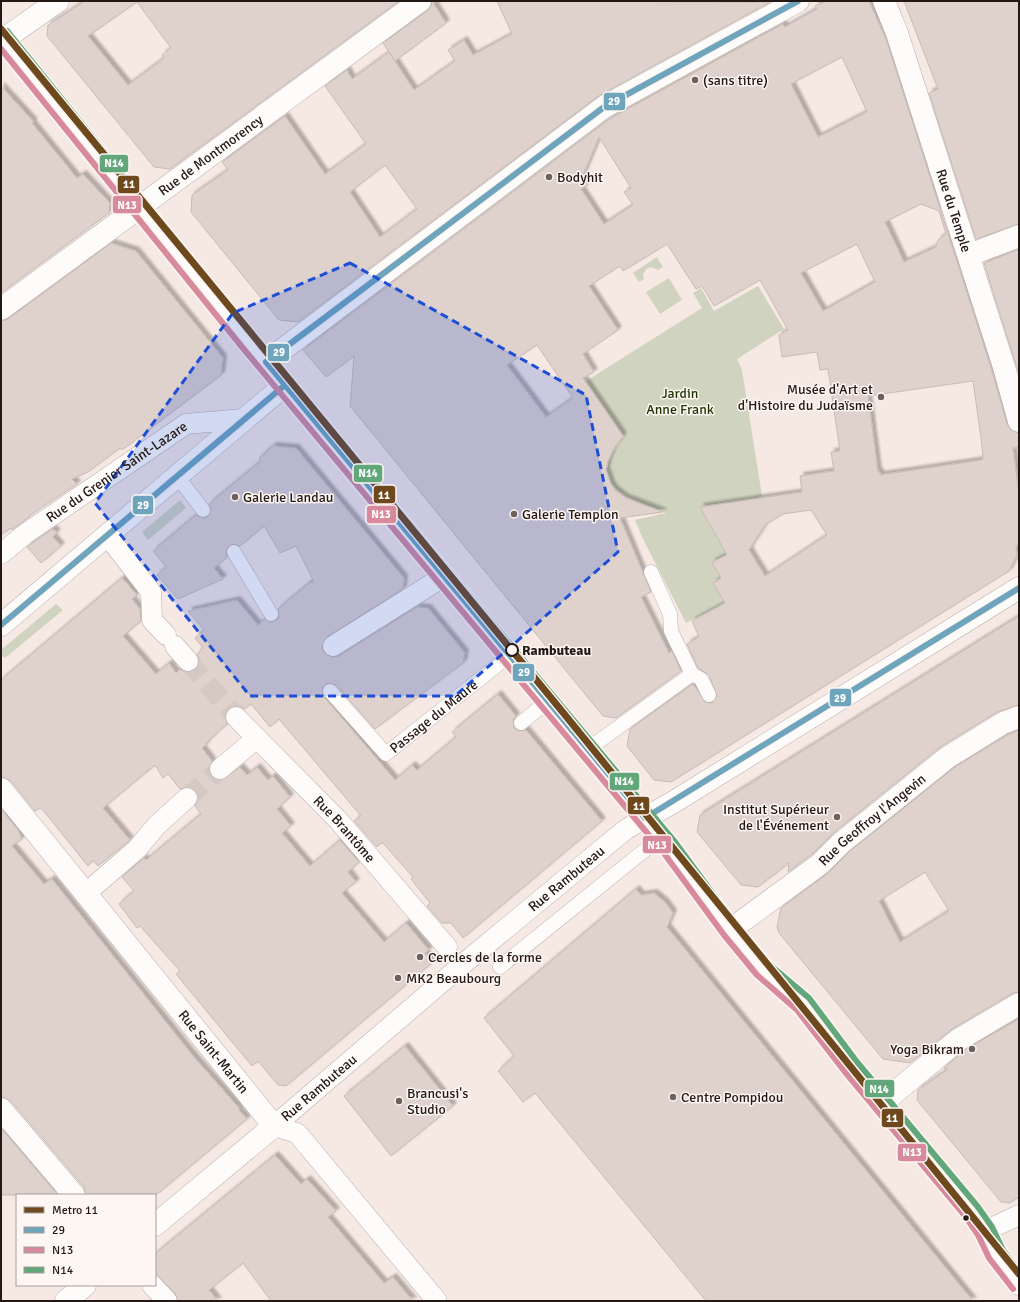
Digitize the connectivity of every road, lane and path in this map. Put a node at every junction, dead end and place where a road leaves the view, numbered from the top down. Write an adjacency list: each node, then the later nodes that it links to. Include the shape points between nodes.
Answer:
1 (58, 1): 5 (street)
2 (420, 1): 6 (street, Rue de Montmorency)
3 (798, 1): 10 (street, via 604,107)
4 (884, 1): 8 (street, Rue du Temple, via 897,33)
5 (2, 39): 6 (street)
6 (139, 207): 9 (street, Rue de Montmorency); 10 (street)
7 (1019, 236): 8 (street)
8 (968, 255): 13 (street, Rue du Temple)
9 (1, 309)
10 (266, 362): 11 (street)
11 (285, 385): 12 (street); 20 (street)
12 (244, 419): 14 (street); 18 (street, Rue du Grenier Saint-Lazare, via 186,424 25,534)
13 (1019, 421)
14 (179, 474): 15 (lane); 16 (street)
15 (206, 507)
16 (107, 535): 23 (street); 26 (street, via 151,592 152,620)
17 (234, 552): 22 (lane)
18 (1, 554)
19 (651, 572): 27 (lane, via 670,614 671,631)
20 (443, 575): 24 (street); 25 (street)
21 (1019, 588): 39 (street, Rue Rambuteau)
22 (271, 614)
23 (1, 624)
24 (333, 646)
25 (510, 655): 28 (lane, Passage du Maure, via 386,754); 30 (street)
26 (188, 661)
27 (692, 674): 29 (lane, via 701,679); 35 (lane)
28 (330, 691)
29 (709, 694)
30 (548, 701): 33 (lane); 35 (street)
31 (236, 716): 34 (street, Rue Brantôme)
32 (1019, 717): 42 (street, Rue Geoffroy l'Angevin, via 1003,723 948,757 820,864)
33 (521, 724)
34 (256, 738): 36 (street); 43 (street, Rue Brantôme, via 338,820 447,947 454,941)
35 (588, 749): 39 (street)
36 (220, 769)
37 (1, 789): 41 (street, Rue Saint-Martin)
38 (187, 798): 41 (street, via 157,825 137,849)
39 (645, 818): 40 (street); 43 (street, Rue Rambuteau, via 624,830)
40 (661, 837): 42 (street); 44 (lane)
41 (85, 894): 48 (street, Rue Saint-Martin)
42 (730, 930): 46 (street, via 763,970 803,1004)
43 (463, 965): 48 (street, Rue Rambuteau)
44 (500, 967)
45 (1019, 1004): 46 (street, via 958,1040 893,1094)
46 (883, 1106): 52 (street, via 972,1212)
47 (1, 1109): 49 (street)
48 (274, 1126): 51 (street, Rue Rambuteau); 58 (street, via 298,1133)
49 (73, 1194)
50 (1019, 1215): 52 (street)
51 (156, 1224)
52 (985, 1232): 53 (street, via 996,1254)
53 (1019, 1284)
54 (83, 1286): 56 (street)
55 (153, 1286): 57 (street)
56 (66, 1301)
57 (167, 1301)
58 (437, 1301)

